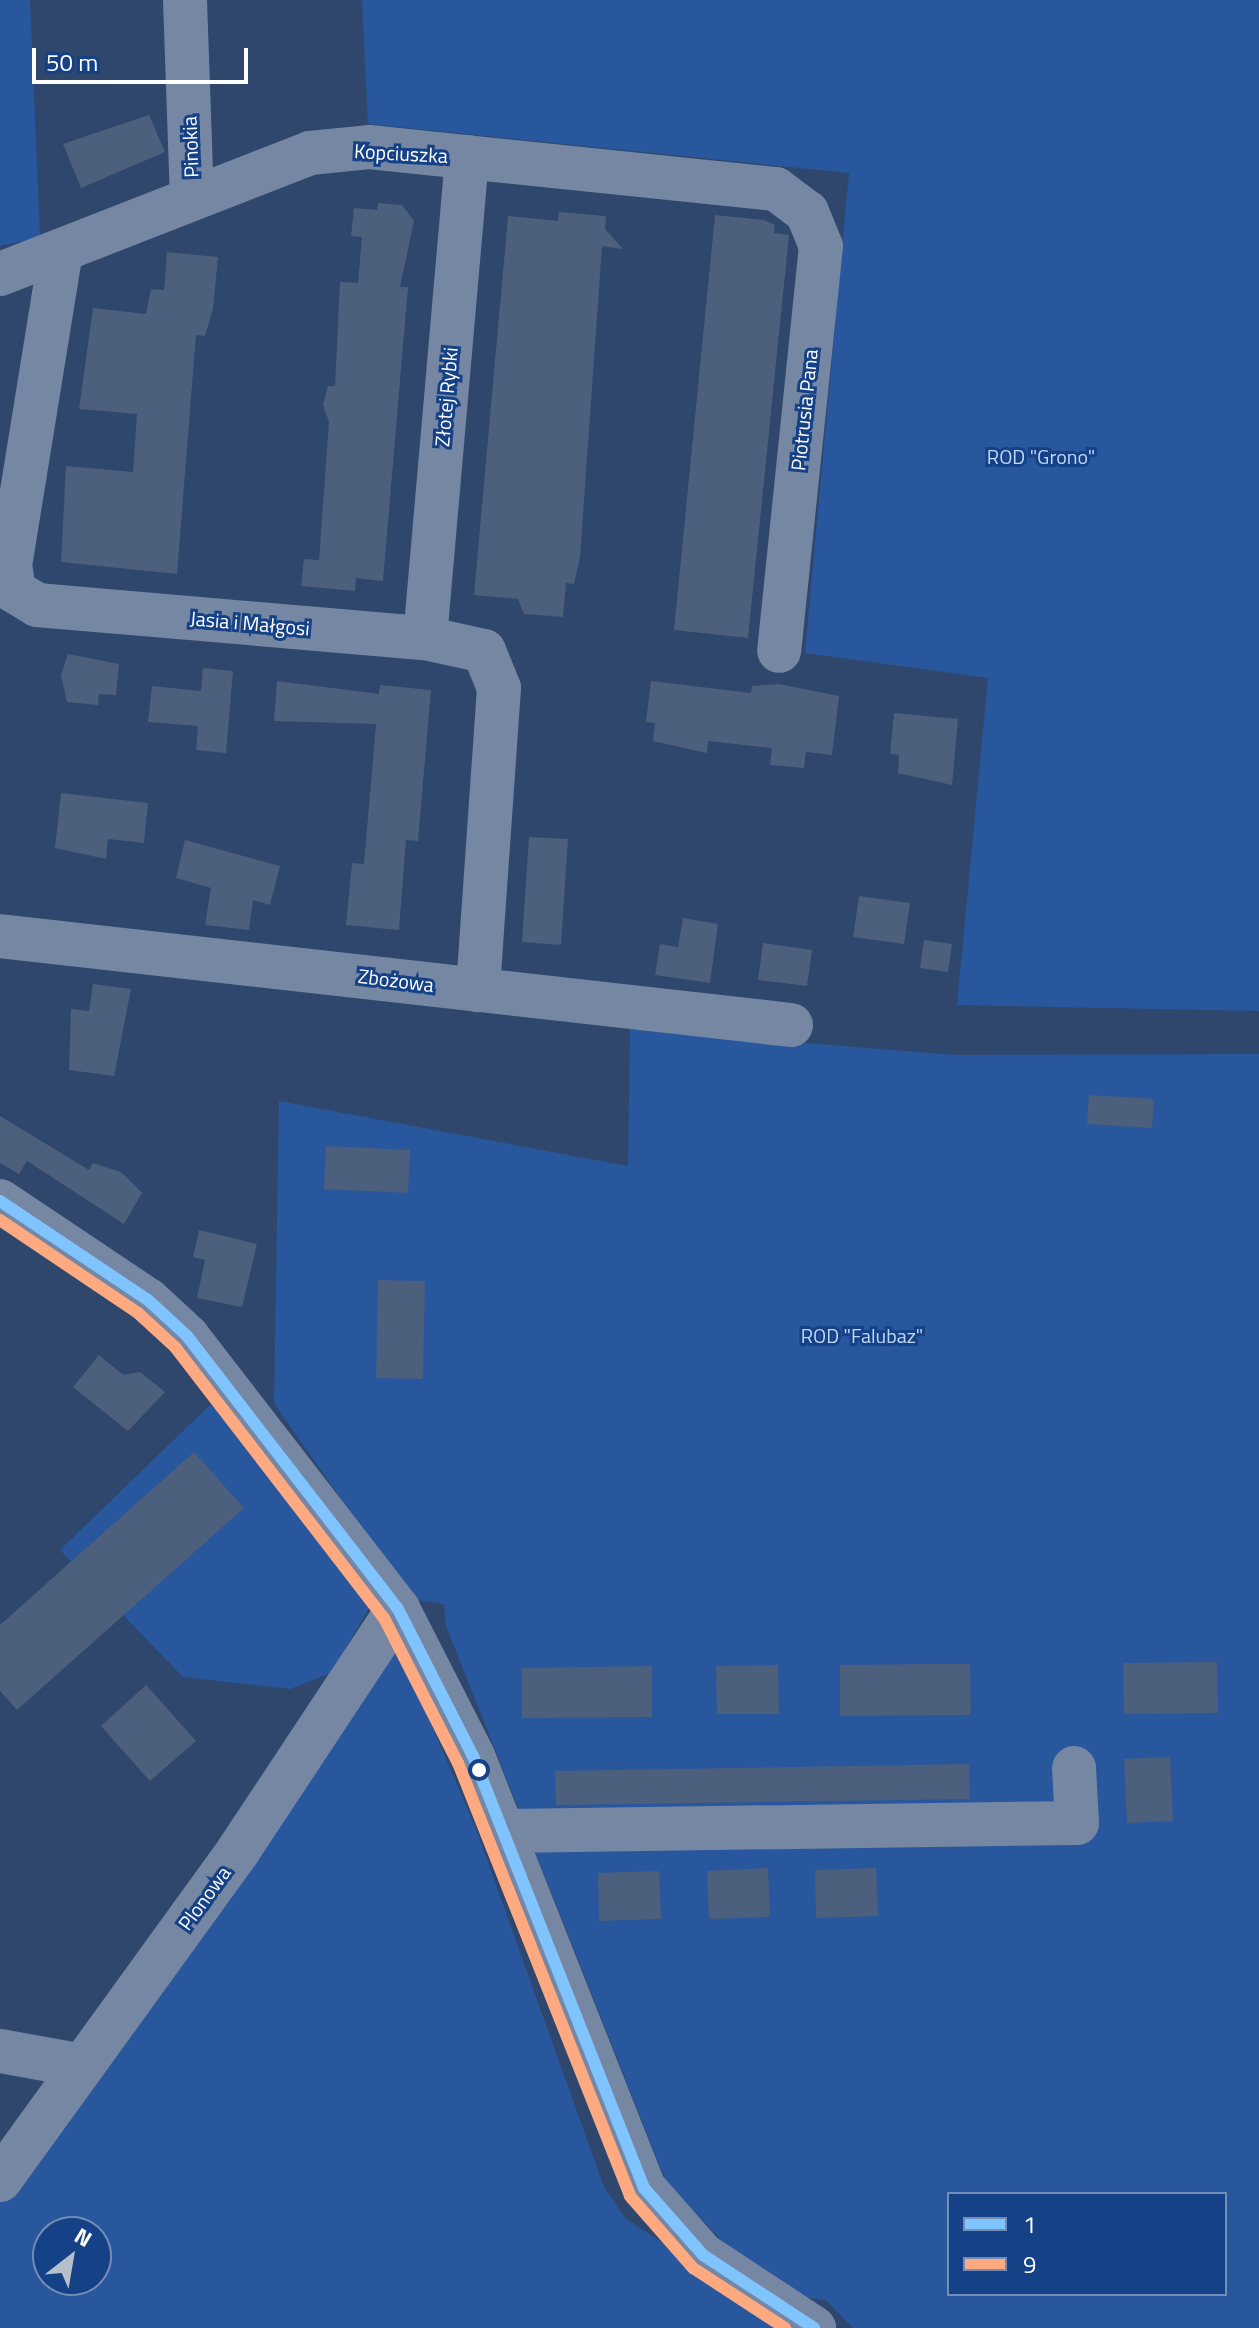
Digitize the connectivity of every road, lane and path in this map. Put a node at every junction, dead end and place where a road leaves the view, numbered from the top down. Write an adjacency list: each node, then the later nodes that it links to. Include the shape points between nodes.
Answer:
1 (185, 0): 4 (street, Pinokia)
2 (467, 157): 3 (street, Kopciuszka); 4 (street, Kopciuszka, via 369,147 310,153); 7 (street, Złotej Rybki)
3 (776, 189): 8 (street, Piotrusia Pana, via 807,212 821,246)
4 (192, 197): 5 (street, Kopciuszka)
5 (60, 257): 6 (street, Kopciuszka); 7 (street, Jasia i Małgosi, via 10,565 14,591 37,605)
6 (0, 274)
7 (425, 638): 10 (street, Jasia i Małgosi, via 484,651 499,688)
8 (779, 651)
9 (0, 936): 10 (street, Zbożowa)
10 (478, 990): 11 (street, Zbożowa)
11 (791, 1025)
12 (0, 1201): 13 (street, via 138,1292 187,1336)
13 (398, 1609): 15 (street); 17 (street, Plonowa, via 238,1851)
14 (1074, 1768): 15 (street, via 1077,1823)
15 (503, 1831): 19 (street, via 644,2188 703,2255)
16 (0, 2051): 17 (street)
17 (78, 2065): 18 (street, Plonowa)
18 (0, 2180)
19 (814, 2328)

